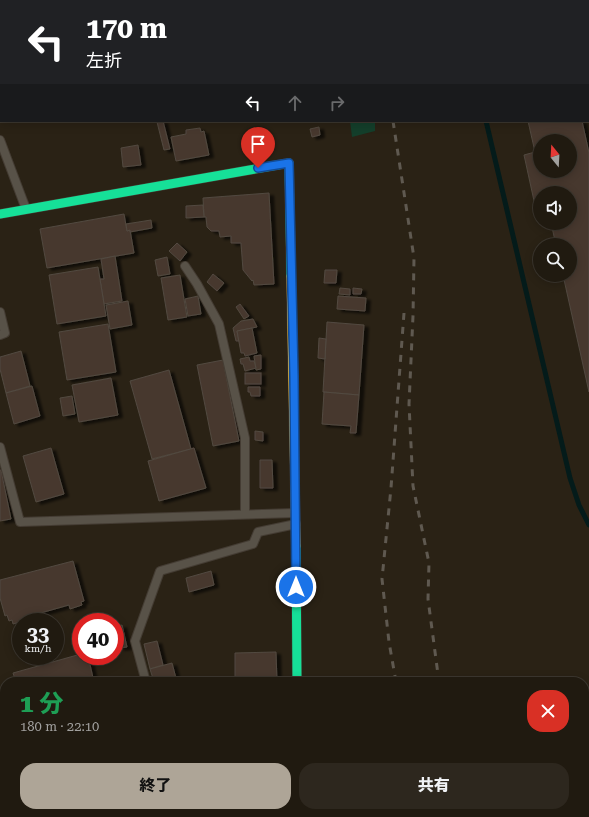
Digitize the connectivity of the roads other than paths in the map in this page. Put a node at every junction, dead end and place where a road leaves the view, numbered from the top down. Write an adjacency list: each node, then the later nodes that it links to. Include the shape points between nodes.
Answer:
1 (0, 140): 2 (lane)
2 (26, 209): 3 (street); 8 (street, via 289,163)
3 (0, 214)
4 (185, 266): 9 (lane, via 219,324 246,438)
5 (0, 312): 6 (lane, via 5,333)
6 (0, 335)
7 (0, 447): 9 (lane, via 20,522)
8 (296, 513): 9 (lane); 10 (street)
9 (245, 514)
10 (296, 524): 11 (lane, via 258,532 253,544 160,571 135,641); 12 (street)
11 (145, 677)
12 (297, 677)

